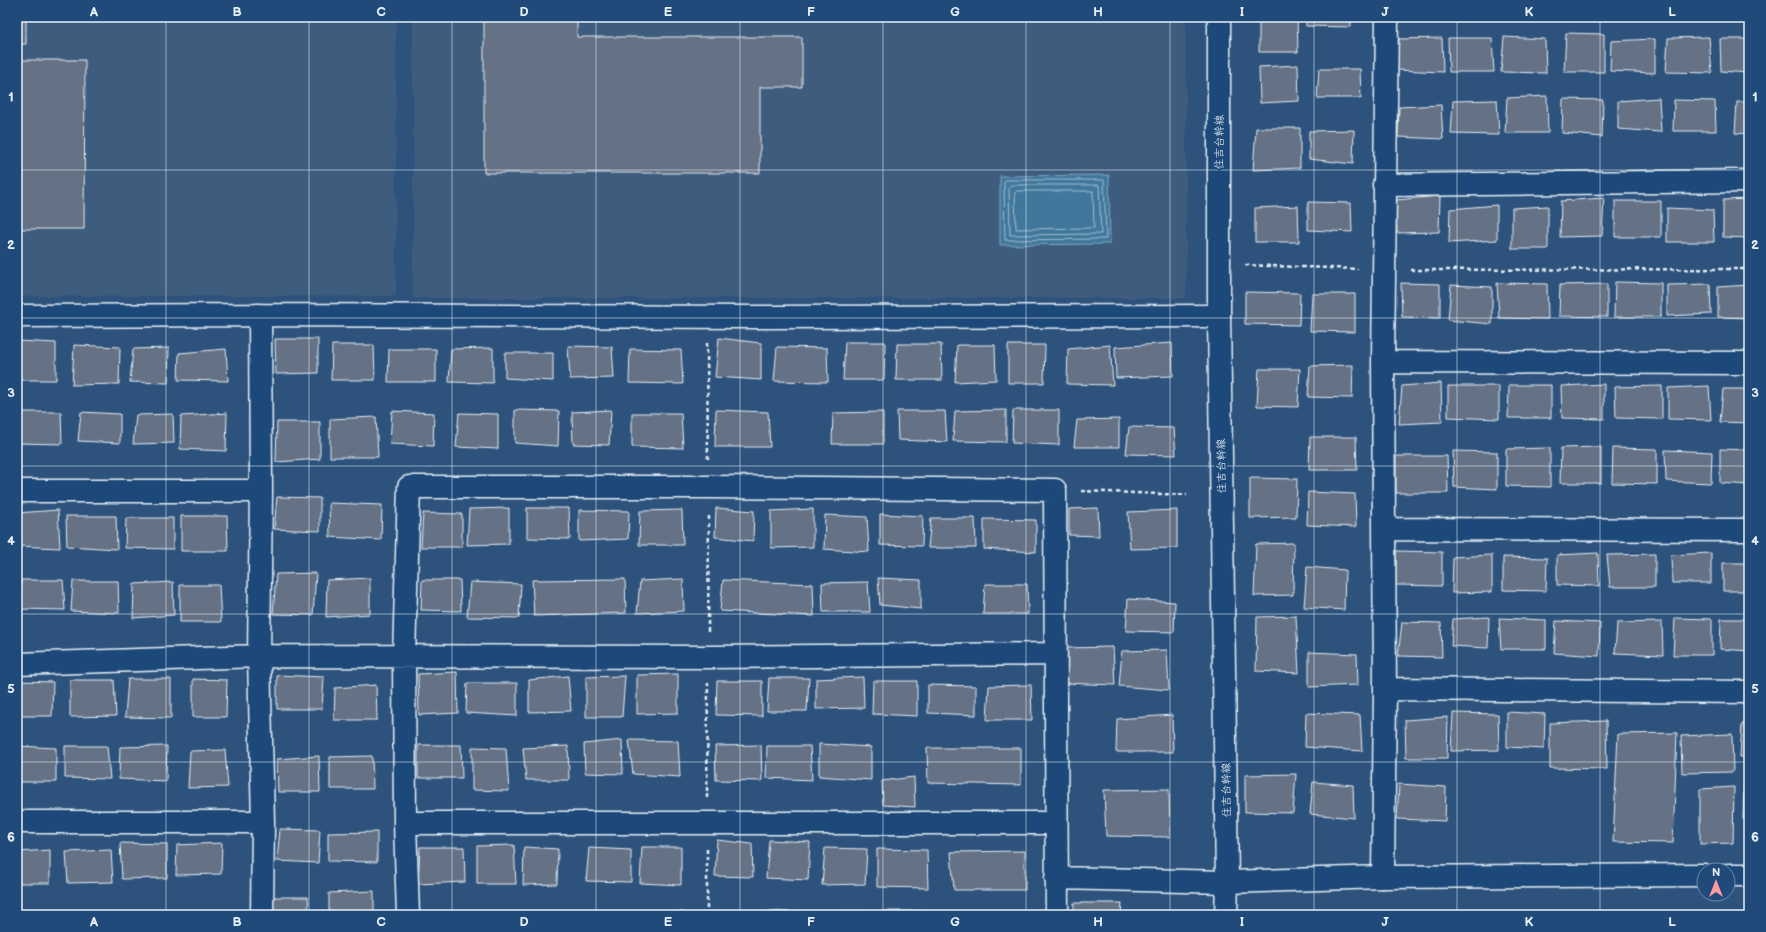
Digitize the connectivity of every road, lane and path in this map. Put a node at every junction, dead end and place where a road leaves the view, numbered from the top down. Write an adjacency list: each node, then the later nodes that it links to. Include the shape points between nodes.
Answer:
1 (1219, 17): 5 (street, 住吉台幹線)
2 (1387, 17): 4 (street)
3 (1749, 181): 4 (street)
4 (1384, 184): 7 (street)
5 (1219, 264): 7 (path); 11 (street, 住吉台幹線)
6 (1749, 268): 7 (path)
7 (1384, 270): 12 (street)
8 (260, 315): 9 (street); 10 (street); 17 (street)
9 (17, 316)
10 (706, 316): 11 (street); 14 (path)
11 (1219, 316): 38 (street, 住吉台幹線)
12 (1383, 362): 13 (street); 19 (street)
13 (1749, 364)
14 (709, 487): 15 (street); 23 (street, via 409,487); 24 (path)
15 (1055, 490): 18 (path); 21 (street)
16 (17, 491): 17 (street)
17 (261, 491): 22 (street)
18 (1187, 495)
19 (1384, 529): 20 (street); 26 (street)
20 (1749, 530)
21 (1056, 654): 24 (street); 32 (street)
22 (259, 656): 23 (street); 25 (street); 29 (street)
23 (404, 656): 24 (street); 30 (street)
24 (708, 657): 31 (path)
25 (17, 664)
26 (1385, 689): 27 (street); 36 (street)
27 (1749, 692)
28 (17, 822): 29 (street)
29 (262, 822): 39 (street)
30 (405, 823): 31 (street); 40 (street)
31 (707, 823): 32 (street); 41 (path)
32 (1056, 823): 37 (street)
33 (1696, 875): 36 (street)
34 (1736, 875): 35 (street)
35 (1749, 875)
36 (1383, 877): 38 (street)
37 (1056, 878): 38 (street); 42 (street)
38 (1228, 882): 43 (street, 住吉台幹線)
39 (262, 915)
40 (408, 915)
41 (707, 915)
42 (1057, 915)
43 (1226, 915)

